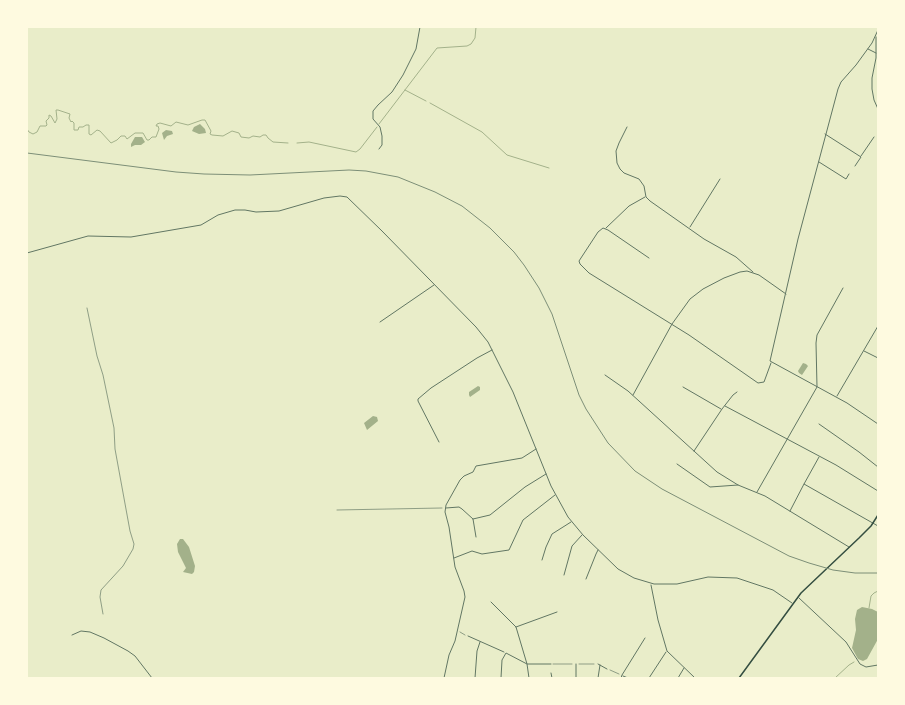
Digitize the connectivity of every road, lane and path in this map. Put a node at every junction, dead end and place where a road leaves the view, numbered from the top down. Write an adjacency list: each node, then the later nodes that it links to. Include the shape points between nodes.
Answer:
1 (420, 27): 10 (street, via 416,49 403,75 392,92 373,111 373,119 382,136)
2 (878, 30): 3 (street)
3 (876, 37): 4 (street); 5 (street)
4 (868, 49): 5 (street); 8 (street, via 841,82)
5 (876, 53): 6 (street, via 872,89)
6 (878, 109)
7 (627, 127): 16 (street, via 617,147 617,163 622,171 642,182)
8 (825, 134): 11 (street); 12 (street)
9 (874, 137): 11 (street)
10 (379, 149)
11 (861, 157): 13 (street)
12 (818, 162): 14 (street, via 846,179); 24 (street)
13 (855, 166)
14 (850, 174)
15 (720, 179): 18 (street)
16 (646, 197): 17 (street, via 629,206); 18 (street)
17 (606, 228): 20 (street); 27 (street, via 598,232 581,256 580,264 589,273)
18 (689, 228): 21 (street, via 736,257)
19 (27, 252): 22 (street, via 88,236 126,238 201,225 228,211 279,211 324,198 343,196 359,208)
20 (649, 258)
21 (753, 272): 24 (street); 27 (street, via 740,272 704,289 690,299)
22 (434, 285): 26 (street); 29 (street, via 485,337)
23 (843, 288): 35 (street, via 817,335)
24 (786, 294): 32 (street)
25 (87, 308): 77 (path, via 97,356 104,374 114,428 115,449 134,544 123,566 101,590)
26 (380, 322)
27 (672, 324): 32 (street, via 758,382 764,382); 37 (street)
28 (878, 326): 30 (street)
29 (493, 350): 44 (street, via 431,388 418,399); 45 (street)
30 (864, 350): 31 (street); 38 (street)
31 (878, 358)
32 (771, 362): 35 (street)
33 (605, 375): 37 (street)
34 (683, 388): 40 (street)
35 (817, 388): 38 (street); 43 (street)
36 (737, 392): 39 (street)
37 (633, 396): 46 (street)
38 (836, 397): 42 (street)
39 (725, 406): 40 (street); 43 (street)
40 (722, 409): 46 (street)
41 (819, 424): 49 (street)
42 (878, 424)
43 (787, 438): 47 (street); 54 (street)
44 (439, 442)
45 (536, 449): 50 (street); 56 (street, via 522,458 476,466 472,473 460,480)
46 (694, 451): 52 (street, via 717,472)
47 (819, 456): 51 (street); 53 (street)
48 (677, 464): 52 (street, via 710,487)
49 (878, 467)
50 (546, 474): 55 (street); 60 (street, via 490,515)
51 (804, 484): 58 (street); 62 (street)
52 (738, 485): 54 (street)
53 (878, 491)
54 (757, 492): 58 (street)
55 (556, 495): 61 (street); 68 (street, via 523,520 509,550 482,554 472,551)
56 (445, 508): 57 (path); 60 (street, via 462,509); 68 (street)
57 (338, 510)
58 (789, 511): 66 (street)
59 (878, 515): 62 (main road)
60 (473, 519): 65 (street)
61 (571, 522): 64 (street); 69 (street, via 552,534)
62 (873, 523): 63 (street); 66 (main road)
63 (878, 526)
64 (583, 535): 67 (street); 70 (street, via 572,546)
65 (476, 537)
66 (849, 547): 73 (main road)
67 (599, 550): 71 (street); 72 (street, via 624,573)
68 (454, 558): 79 (street, via 465,597)
69 (542, 560)
70 (564, 575)
71 (586, 579)
72 (652, 584): 75 (street, via 677,584 708,577 731,577 769,588); 85 (street, via 658,620)
73 (798, 597): 75 (main road); 92 (street, via 846,642 860,664 866,667)
74 (491, 602): 78 (street)
75 (793, 603): 110 (main road)
76 (557, 612): 78 (street)
77 (104, 614)
78 (516, 627): 87 (street)
79 (457, 632): 80 (street); 98 (street)
80 (459, 632): 82 (path)
81 (72, 635): 97 (street, via 85,631 115,644 135,656)
82 (468, 636): 84 (street)
83 (645, 638): 96 (street)
84 (480, 641): 86 (street); 99 (street)
85 (667, 651): 93 (street); 107 (street)
86 (505, 653): 87 (street); 100 (street)
87 (527, 664): 88 (street); 101 (street)
88 (551, 664): 89 (path)
89 (576, 664): 90 (path); 103 (street)
90 (598, 664): 91 (street)
91 (600, 665): 94 (street); 104 (street)
92 (878, 665)
93 (684, 667): 108 (street); 109 (street)
94 (607, 668): 96 (path)
95 (551, 672): 102 (street)
96 (622, 675): 105 (street); 106 (street)
97 (152, 678)
98 (444, 678)
99 (474, 678)
100 (501, 678)
101 (529, 678)
102 (552, 678)
103 (576, 678)
104 (598, 678)
105 (622, 678)
106 (628, 678)
107 (649, 678)
108 (678, 678)
109 (695, 678)
110 (739, 678)

